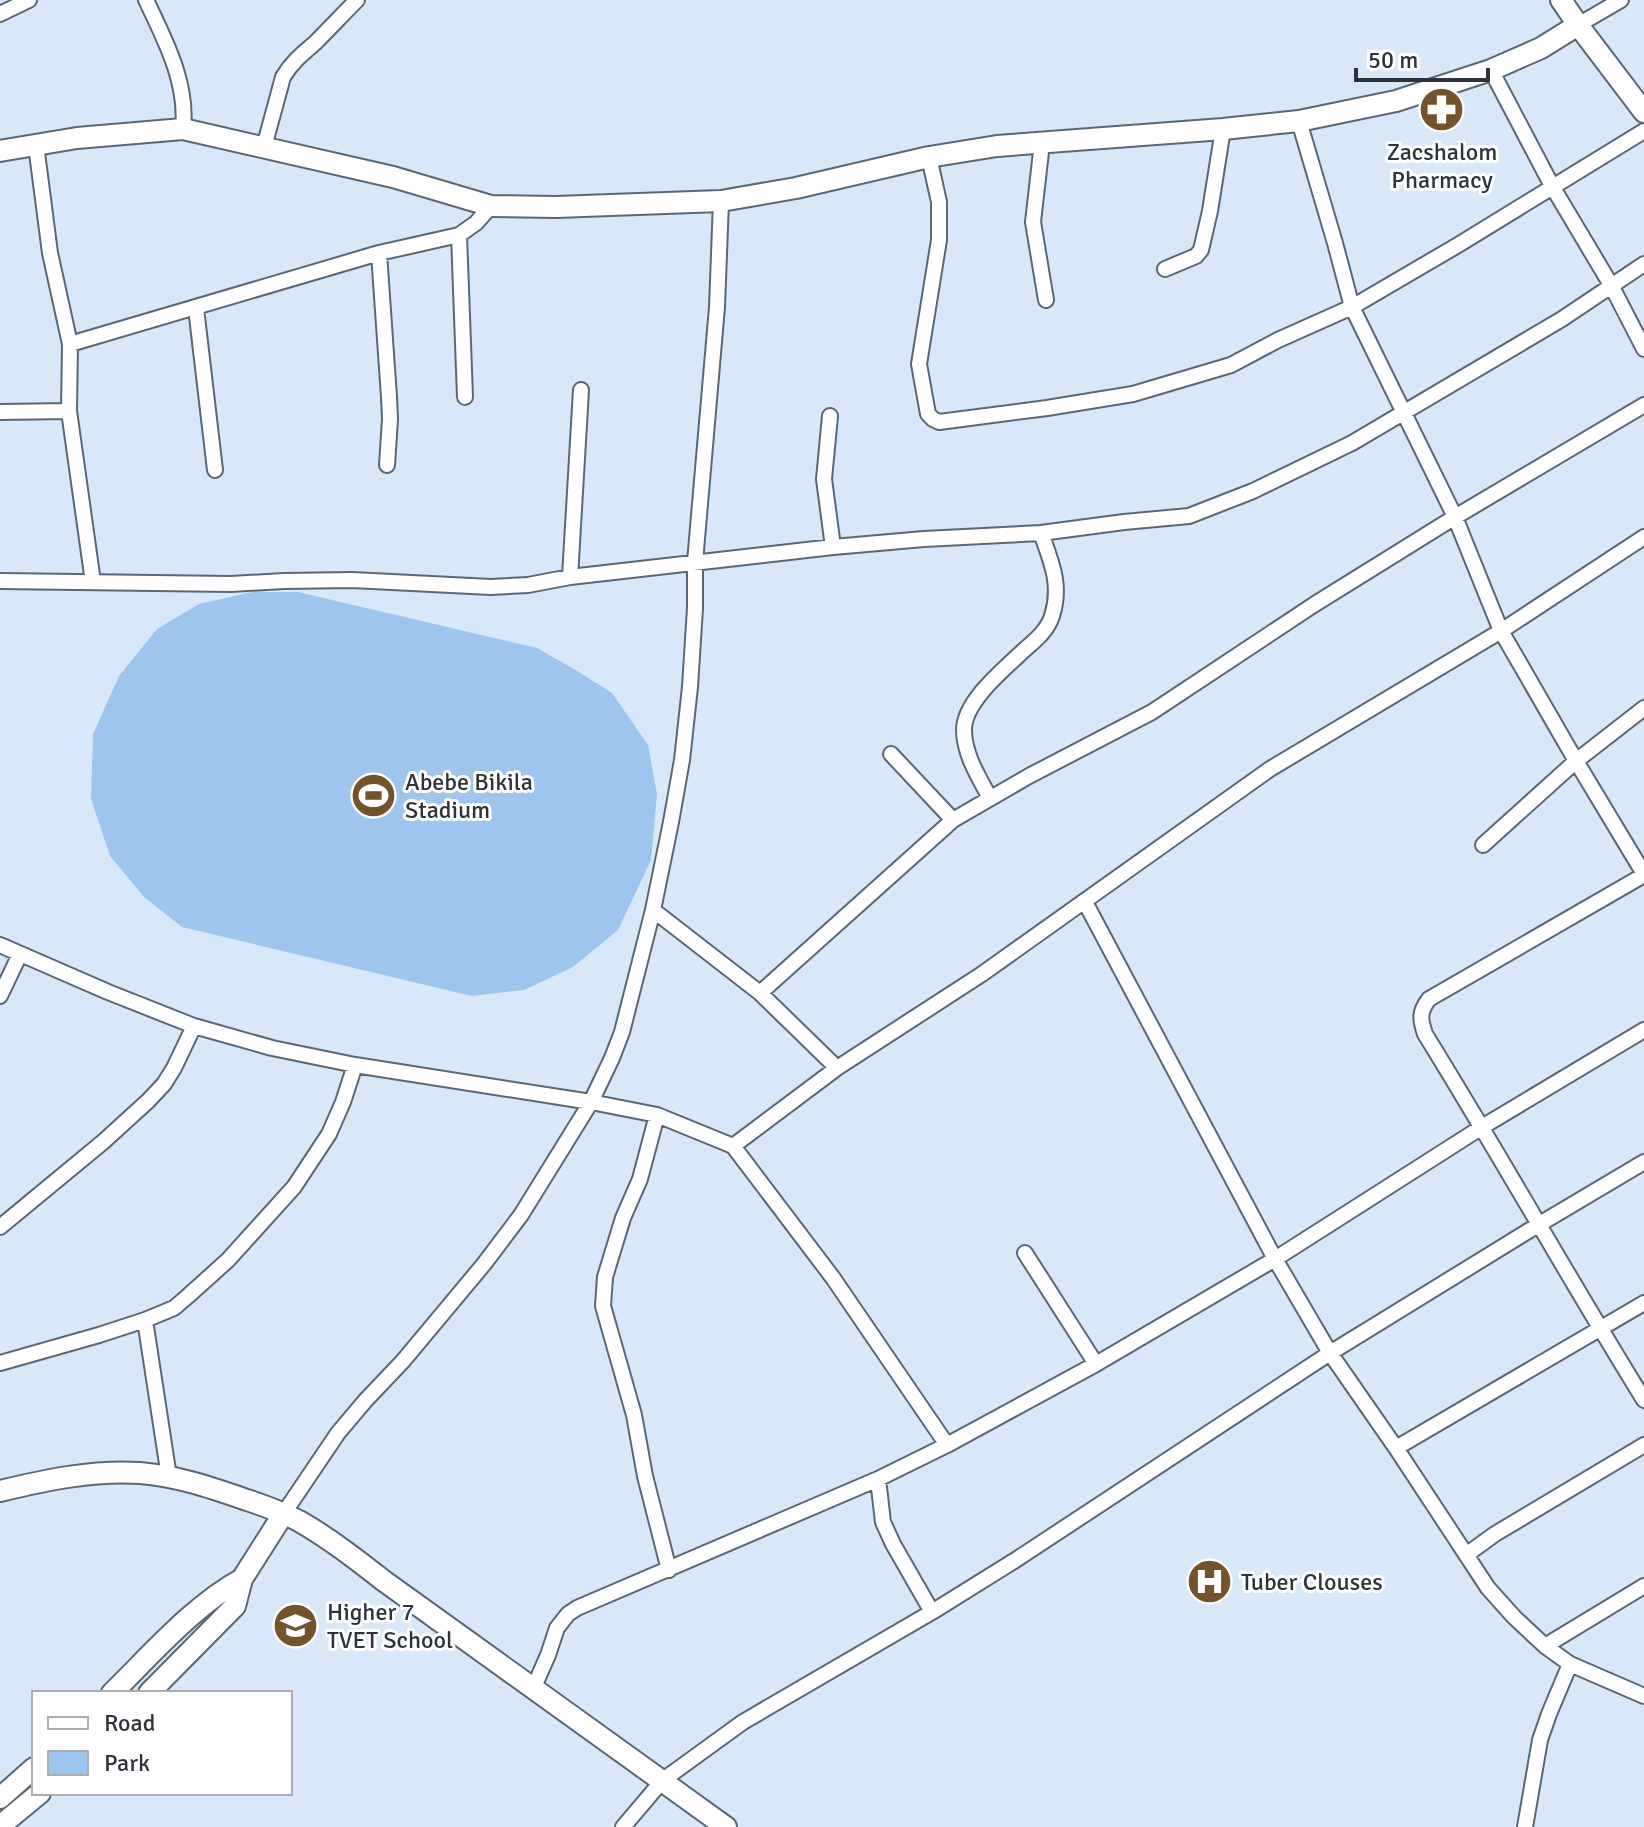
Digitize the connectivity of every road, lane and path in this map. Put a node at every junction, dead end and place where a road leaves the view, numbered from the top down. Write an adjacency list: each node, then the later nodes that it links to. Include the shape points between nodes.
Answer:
1 (29, 0): 6 (street)
2 (146, 0): 11 (street, via 183,91)
3 (357, 0): 16 (street, via 283,77)
4 (1561, 0): 7 (street)
5 (1621, 0): 7 (street)
6 (0, 14)
7 (1578, 25): 8 (street); 9 (street)
8 (1491, 70): 10 (street, via 1396,101); 19 (street)
9 (1644, 112)
10 (1299, 121): 12 (street); 28 (street)
11 (183, 129): 15 (street); 16 (street)
12 (1223, 129): 14 (street); 25 (street, via 1201,250)
13 (1644, 131): 19 (street)
14 (1042, 143): 18 (street); 27 (street, via 1033,222)
15 (36, 145): 17 (street); 30 (street, via 50,253)
16 (264, 147): 21 (street)
17 (0, 151)
18 (929, 157): 20 (street); 28 (street, via 939,202 939,240 919,364 928,414 939,422 1133,394 1231,365)
19 (1552, 186): 26 (street); 28 (street)
20 (721, 201): 21 (street); 45 (street)
21 (491, 206): 22 (street)
22 (459, 235): 23 (street); 33 (street)
23 (379, 253): 29 (street); 39 (street, via 390,419)
24 (1644, 264): 26 (street)
25 (1165, 269)
26 (1611, 285): 31 (street); 37 (street)
27 (1046, 300)
28 (1352, 307): 37 (street)
29 (196, 308): 30 (street); 40 (street)
30 (70, 344): 35 (street)
31 (1644, 349)
32 (581, 390): 46 (street)
33 (465, 397)
34 (1644, 405): 41 (street)
35 (69, 411): 36 (street); 48 (street)
36 (0, 412)
37 (1404, 412): 41 (street); 42 (street, via 1300,469 1189,516)
38 (830, 416): 44 (street, via 824,479)
39 (387, 465)
40 (215, 470)
41 (1455, 517): 49 (street); 53 (street, via 1161,707)
42 (1041, 533): 44 (street); 53 (street, via 1056,574 1052,615 1040,636 979,697 964,727 968,753)
43 (1644, 537): 49 (street)
44 (833, 547): 45 (street)
45 (695, 562): 46 (street); 58 (street, via 682,760)
46 (570, 577): 48 (street, via 491,587 352,580)
47 (0, 581): 48 (street)
48 (93, 582)
49 (1501, 631): 52 (street); 57 (street, via 1270,769)
50 (1644, 708): 52 (street)
51 (891, 754): 54 (street)
52 (1576, 761): 55 (street); 56 (street)
53 (990, 798): 54 (street)
54 (953, 820): 61 (street)
55 (1483, 845)
56 (1644, 874): 69 (street, via 1429,999 1421,1010 1425,1034)
57 (1085, 902): 66 (street); 75 (street)
58 (653, 910): 61 (street); 67 (street, via 622,1032)
59 (0, 945): 60 (street)
60 (20, 954): 62 (street); 63 (street)
61 (760, 993): 66 (street)
62 (0, 996)
63 (194, 1026): 65 (street); 73 (street, via 174,1068 148,1101)
64 (1644, 1030): 69 (street)
65 (355, 1065): 67 (street); 77 (street, via 329,1134 277,1208 174,1308)
66 (837, 1068): 70 (street)
67 (591, 1102): 68 (street); 89 (street, via 521,1215 338,1433)
68 (657, 1115): 70 (street); 91 (street, via 605,1277 603,1306)
69 (1482, 1127): 72 (street); 75 (street)
70 (733, 1146): 83 (street, via 833,1278)
71 (1644, 1162): 72 (street)
72 (1538, 1225): 78 (street); 79 (street)
73 (0, 1227)
74 (1025, 1253): 81 (street)
75 (1275, 1259): 79 (street); 81 (street)
76 (1644, 1303): 78 (street)
77 (145, 1320): 80 (street); 86 (street)
78 (1600, 1329): 82 (street); 85 (street)
79 (1330, 1353): 85 (street); 94 (street)
80 (0, 1363)
81 (1096, 1364): 83 (street)
82 (1644, 1400)
83 (947, 1445): 87 (street)
84 (1644, 1445): 90 (street)
85 (1396, 1448): 90 (street)
86 (169, 1477): 88 (street, via 82,1475); 89 (street)
87 (878, 1479): 91 (street); 94 (street, via 883,1522)
88 (0, 1491)
89 (284, 1513): 92 (street); 97 (street, via 330,1540)
90 (1466, 1555): 95 (street, via 1488,1588)
91 (669, 1570): 97 (street, via 568,1614 557,1628)
92 (242, 1579): 98 (street, via 199,1609); 99 (street, via 235,1606)
93 (1644, 1586): 95 (street)
94 (932, 1612): 102 (street, via 743,1722)
95 (1545, 1646): 96 (street)
96 (1570, 1664): 100 (street); 108 (street, via 1540,1740)
97 (534, 1687): 102 (street)
98 (114, 1691)
99 (151, 1691)
100 (1644, 1696)
101 (32, 1770): 104 (street)
102 (663, 1780): 106 (street); 107 (street)
103 (38, 1795): 105 (street)
104 (0, 1798)
105 (0, 1826)
106 (623, 1827)
107 (726, 1827)
108 (1525, 1827)

